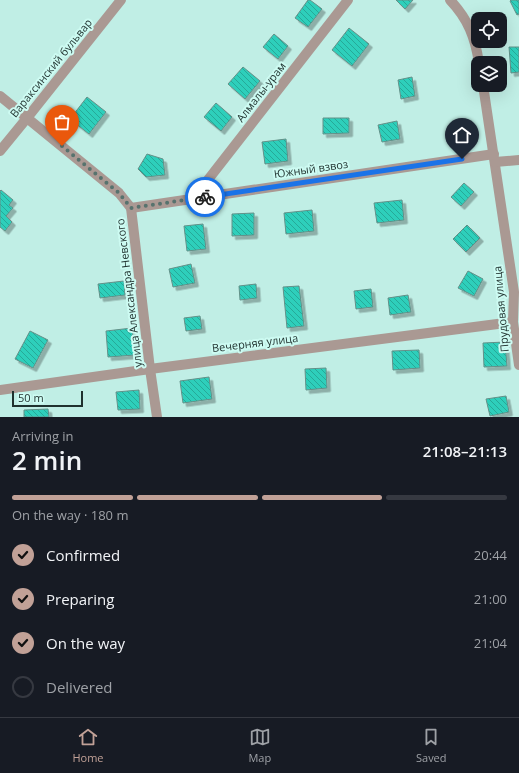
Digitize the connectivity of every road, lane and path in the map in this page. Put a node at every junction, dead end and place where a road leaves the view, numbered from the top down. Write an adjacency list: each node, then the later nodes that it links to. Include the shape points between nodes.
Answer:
1 (121, 0): 7 (street, Вараксинский бульвар)
2 (348, 0): 11 (street, Алмалы-урам)
3 (450, 0): 4 (street, via 470,28)
4 (478, 56)
5 (484, 92): 9 (street, Прудовая улица)
6 (0, 96): 7 (street, улица Александра Невского)
7 (27, 118): 8 (street, Вараксинский бульвар); 12 (street, улица Александра Невского, via 119,193)
8 (0, 151)
9 (494, 158): 10 (street, Южный взвоз); 11 (street, Южный взвоз); 13 (street, Прудовая улица, via 514,292)
10 (519, 160)
11 (193, 199): 12 (street, Южный взвоз)
12 (131, 208): 15 (street, улица Александра Невского)
13 (513, 322): 14 (street, Прудовая улица); 15 (street, Вечерняя улица)
14 (519, 365)
15 (150, 369): 16 (street, Вечерняя улица); 17 (street, улица Александра Невского)
16 (0, 390)
17 (158, 417)

